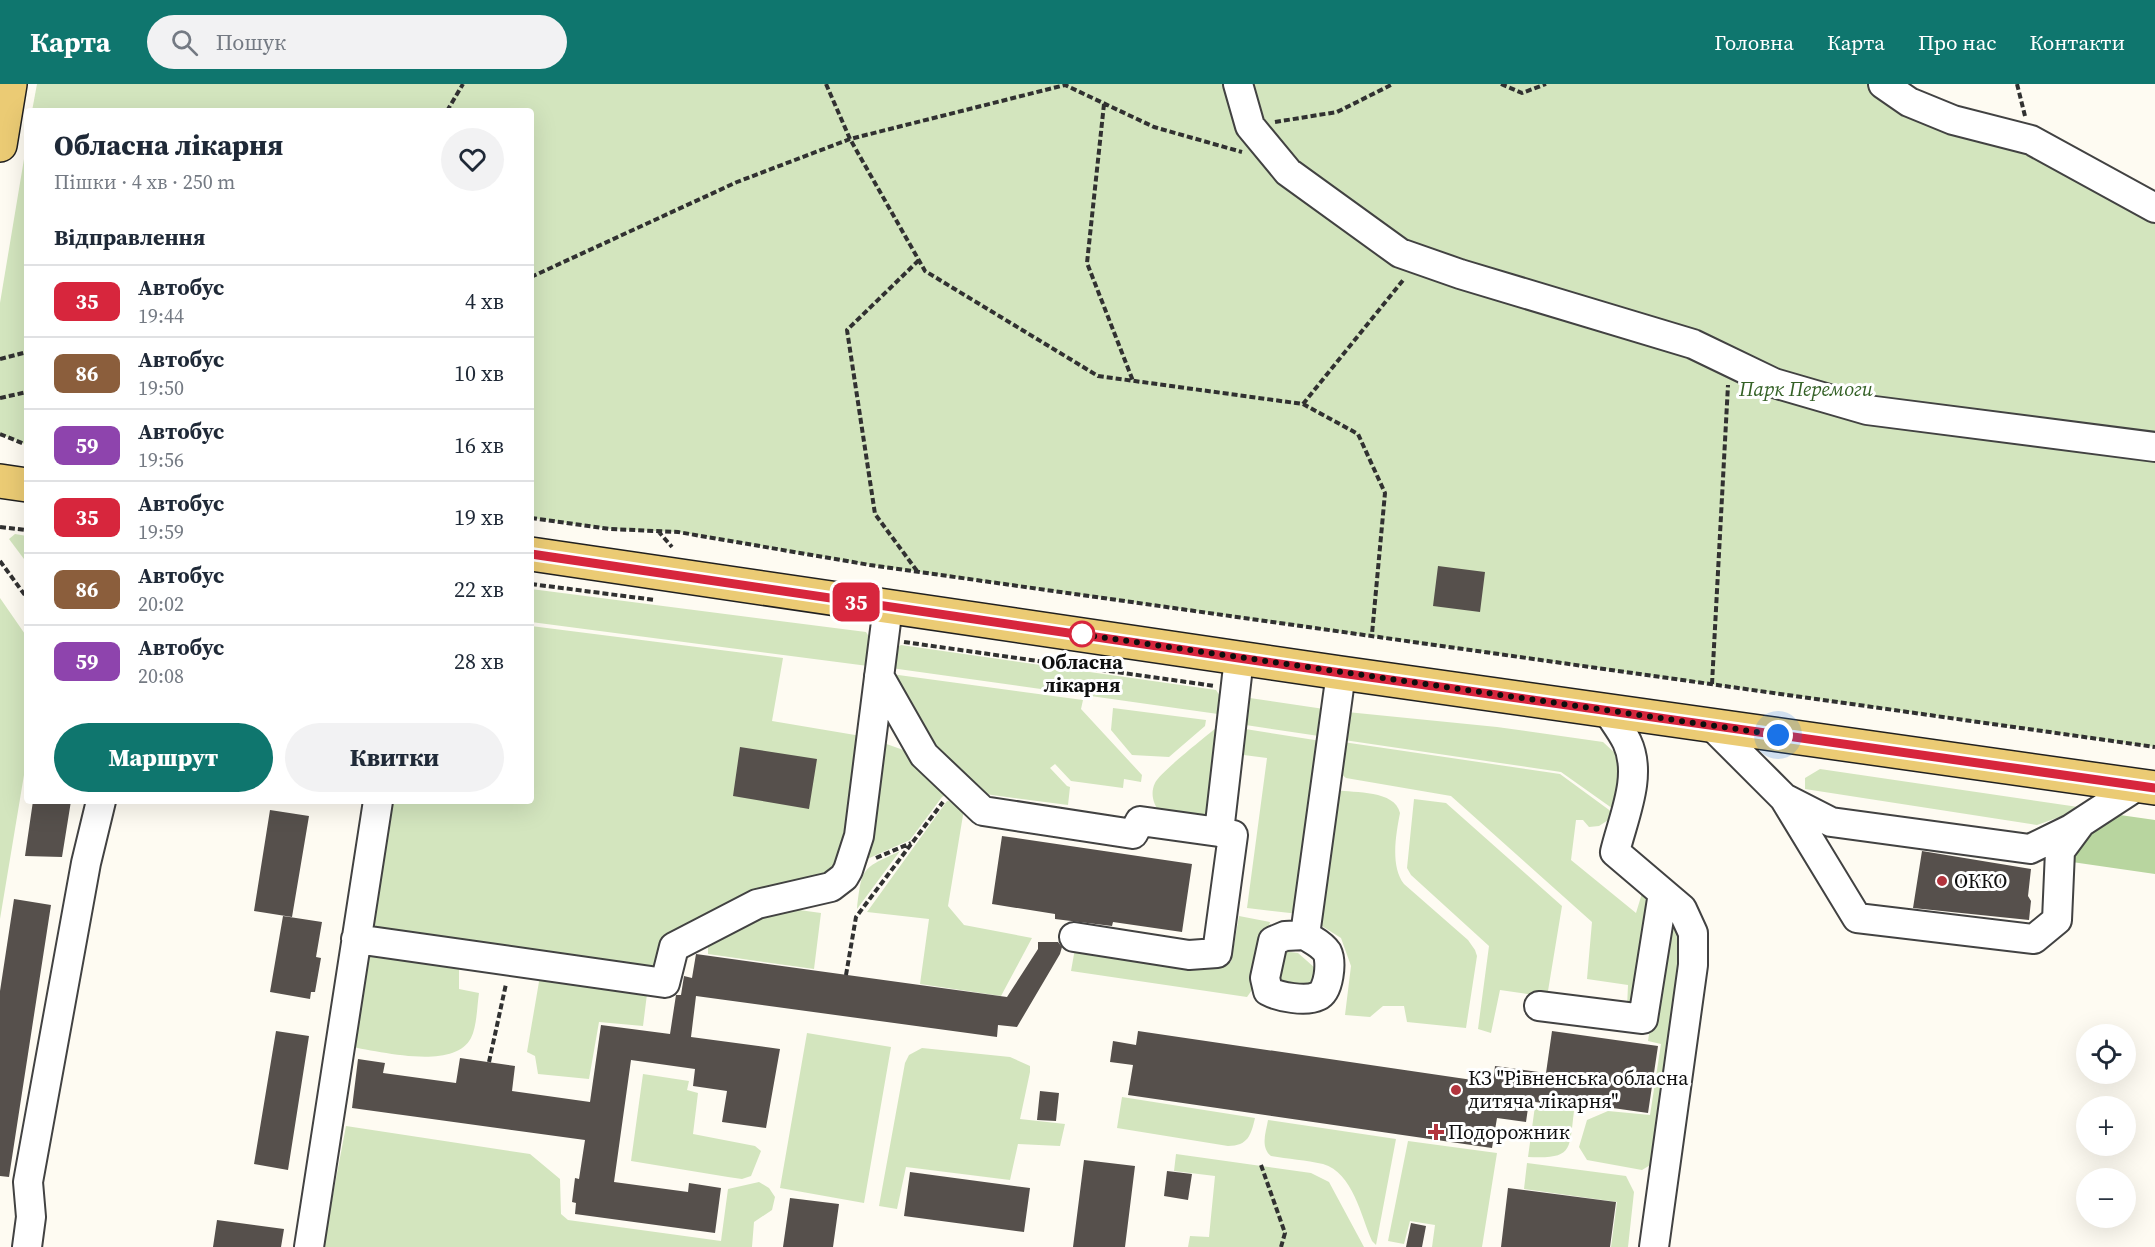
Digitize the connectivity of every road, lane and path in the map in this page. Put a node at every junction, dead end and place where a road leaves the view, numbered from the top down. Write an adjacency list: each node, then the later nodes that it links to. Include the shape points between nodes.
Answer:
1 (10, 84): 13 (main road)
2 (463, 84): 10 (path)
3 (826, 84): 12 (path)
4 (1238, 84): 11 (street)
5 (1393, 84): 11 (path, via 1337,112)
6 (1501, 84): 7 (path, via 1522,93)
7 (1546, 84)
8 (1883, 84): 15 (street, via 1909,102 1953,120 2031,140)
9 (1104, 104): 12 (path, via 1065,85); 14 (path, via 1154,127 1236,151); 22 (path, via 1087,263)
10 (449, 108)
11 (1250, 126): 14 (street)
12 (850, 139): 16 (path); 18 (path, via 737,182)
13 (0, 145)
14 (1275, 157): 17 (street, via 1288,172 1400,253)
15 (2155, 208)
16 (919, 260): 22 (path, via 925,271 1098,376); 36 (path, via 847,330 875,514)
17 (1420, 260): 21 (street, via 1693,344); 25 (path)
18 (534, 276)
19 (24, 353): 20 (path)
20 (0, 359)
21 (1729, 361): 28 (street, via 1774,383 1867,410); 42 (path)
22 (1133, 381): 25 (path)
23 (24, 393): 24 (path)
24 (0, 398)
25 (1303, 404): 39 (path, via 1358,434 1385,494)
26 (0, 434): 27 (path)
27 (24, 444)
28 (2155, 447)
29 (0, 481): 30 (main road)
30 (24, 485)
31 (534, 518): 36 (path, via 610,529 678,532)
32 (0, 527): 33 (path)
33 (24, 531)
34 (534, 554): 38 (main road)
35 (0, 561): 37 (path)
36 (918, 572): 39 (path)
37 (24, 594)
38 (888, 606): 40 (main road); 43 (street)
39 (1372, 634): 42 (path)
40 (1239, 658): 41 (main road); 53 (street)
41 (1341, 673): 44 (main road); 57 (street)
42 (1712, 684): 46 (path)
43 (874, 687): 48 (street, via 924,755); 55 (street, via 859,836)
44 (1607, 710): 45 (main road); 56 (street, via 1627,742 1633,770 1615,852)
45 (1711, 725): 47 (main road); 49 (street)
46 (2155, 747)
47 (2146, 787): 52 (street)
48 (969, 796): 53 (street, via 983,811 1133,834 1140,821); 54 (path, via 946,797)
49 (1784, 798): 52 (street, via 1831,822 2031,849); 52 (street, via 1857,918 2034,939 2057,920 2060,851)
50 (99, 804): 65 (street, via 28,1182 31,1217)
51 (378, 804): 59 (street)
52 (2082, 822)
53 (1219, 832): 58 (street, via 1233,835 1217,953 1189,955)
54 (912, 843): 55 (path); 61 (path, via 856,916)
55 (848, 870): 60 (street, via 831,887 757,904 674,947 665,983)
56 (1664, 893): 62 (street, via 1643,1018); 68 (street, via 1682,909 1693,933 1693,965)
57 (1305, 935)
58 (1074, 937)
59 (356, 939): 60 (street); 66 (street)
60 (511, 961): 63 (path)
61 (846, 975)
62 (1539, 1006)
63 (489, 1062)
64 (1262, 1165): 67 (path, via 1285,1233)
65 (27, 1247)
66 (309, 1247)
67 (1281, 1247)
68 (1654, 1247)

